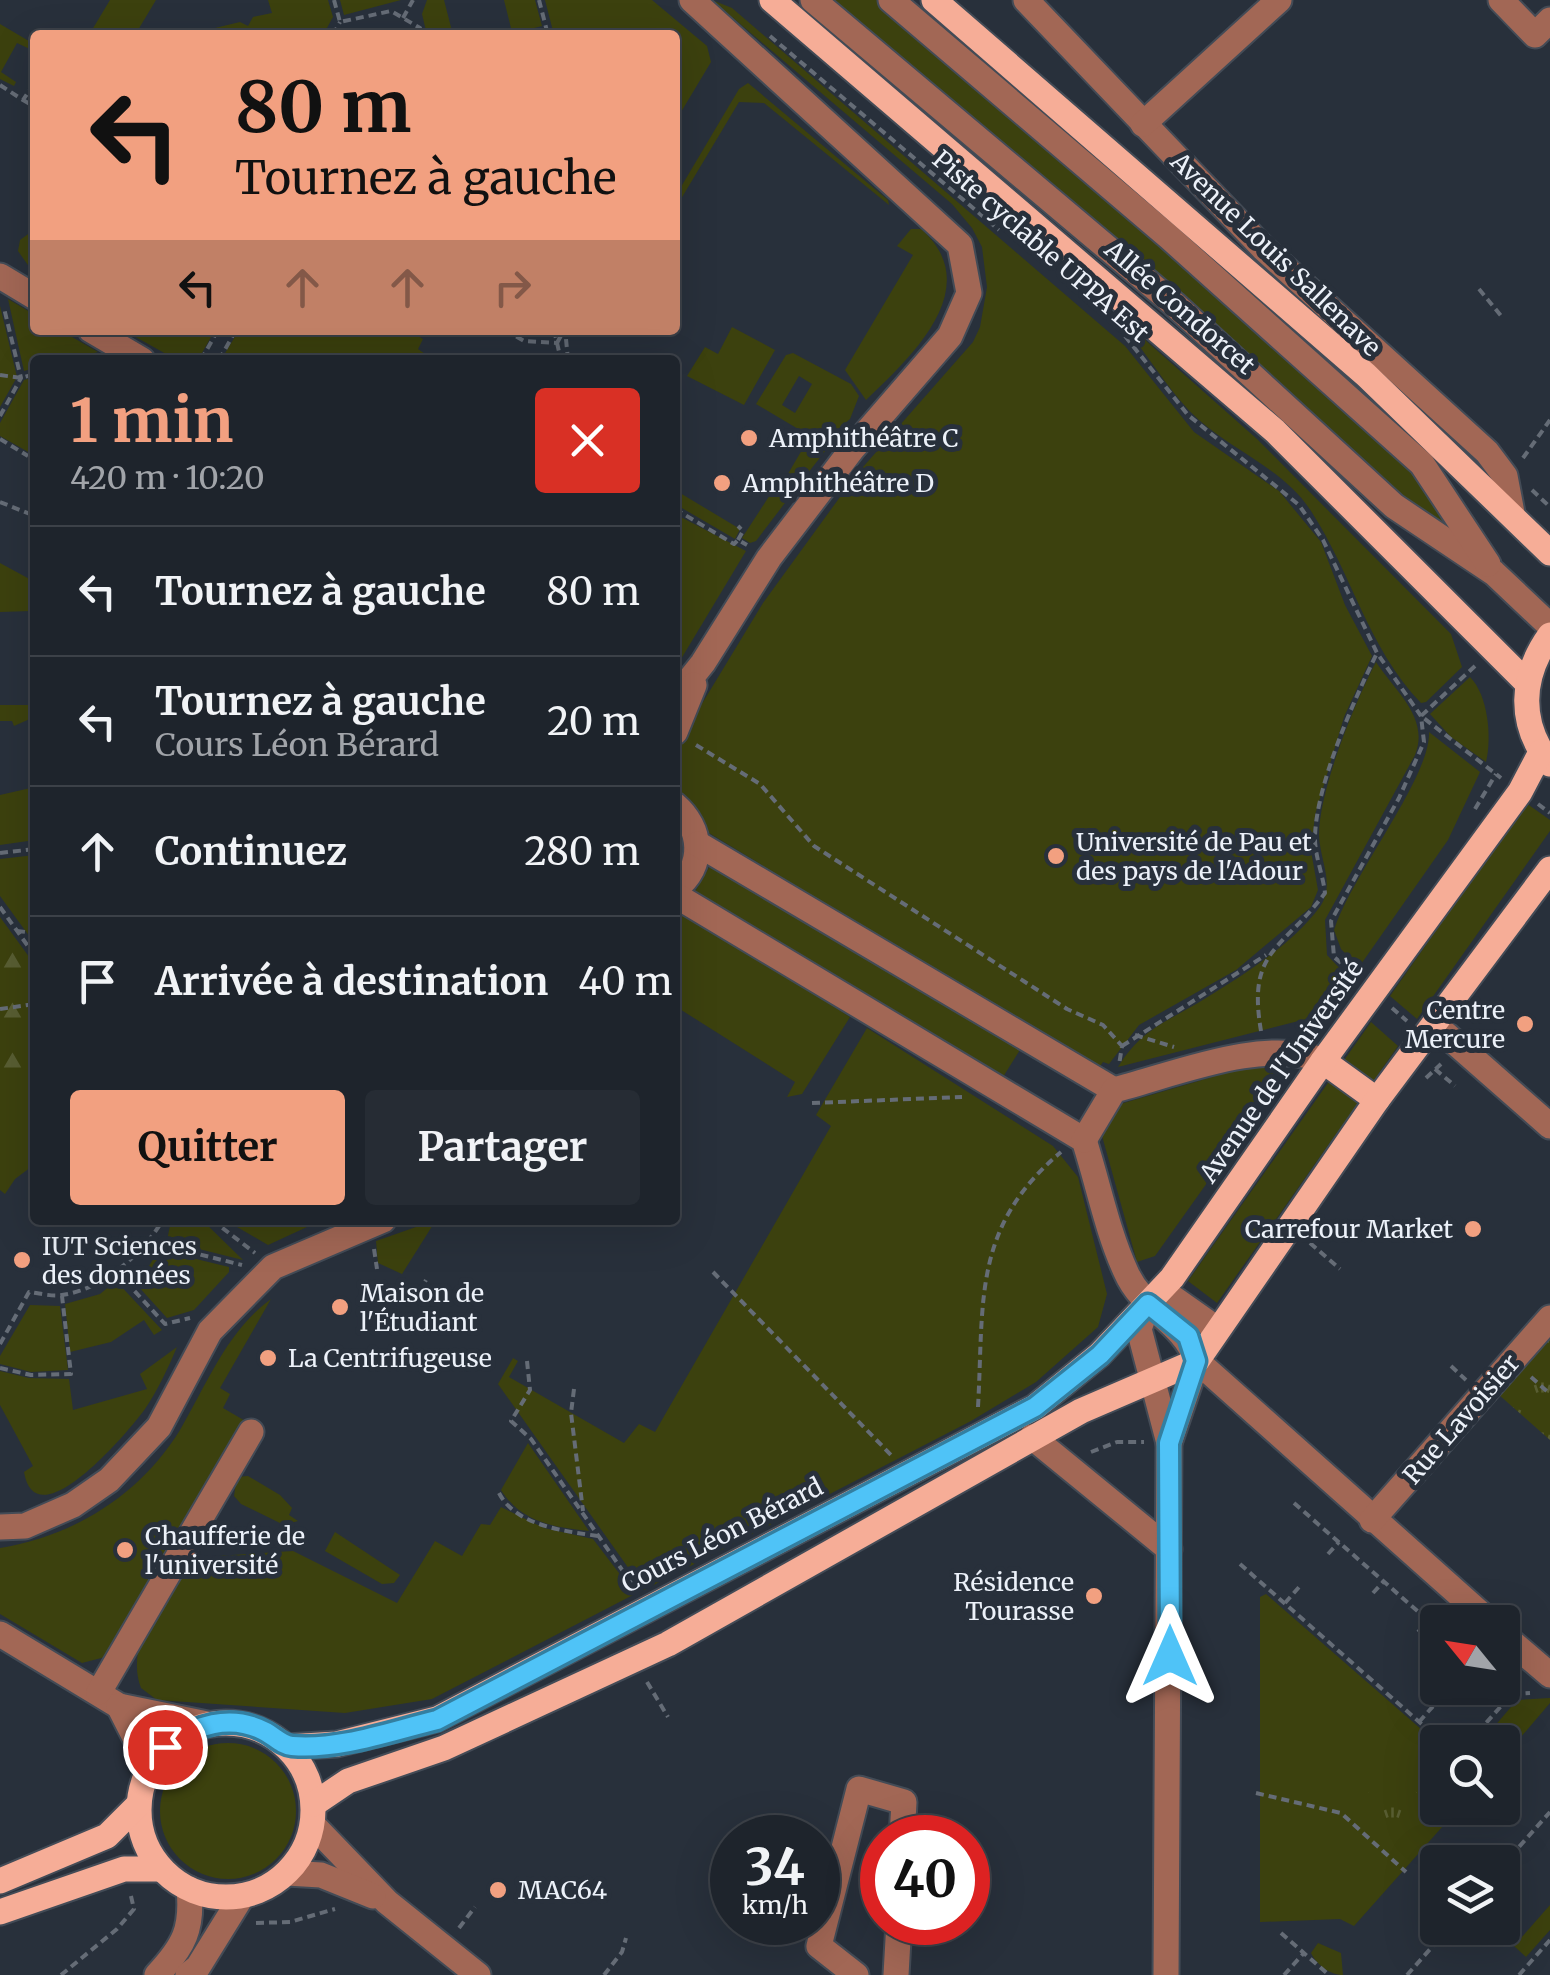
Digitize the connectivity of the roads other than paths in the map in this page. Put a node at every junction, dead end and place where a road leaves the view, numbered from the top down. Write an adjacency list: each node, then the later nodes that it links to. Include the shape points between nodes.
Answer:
1 (692, 0): 20 (street, via 960,246 969,293 950,336 768,558)
2 (772, 0): 21 (main road, Allée Condorcet, via 1275,431)
3 (812, 0): 17 (street, via 1174,304 1394,506)
4 (891, 0): 17 (street, via 1422,464)
5 (934, 0): 15 (main road, via 1366,374)
6 (1026, 0): 10 (street, Avenue Louis Sallenave)
7 (1279, 0): 10 (street)
8 (1501, 0): 9 (street, via 1535,35)
9 (1550, 20)
10 (1143, 124): 15 (street, Avenue Louis Sallenave, via 1264,249 1487,452 1505,476)
11 (0, 276): 12 (street)
12 (30, 294)
13 (100, 335): 14 (street)
14 (134, 355)
15 (1512, 513): 16 (main road)
16 (1550, 553)
17 (1494, 573): 18 (street)
18 (1550, 626)
19 (1550, 635): 21 (main road)
20 (703, 663): 22 (street); 23 (street)
21 (1527, 683): 24 (main road, via 1527,719)
22 (680, 692)
23 (680, 731)
24 (1545, 758): 31 (main road, Avenue de l'Université)
25 (680, 810): 26 (street)
26 (698, 844): 28 (street); 32 (street)
27 (1550, 869): 30 (main road)
28 (680, 886)
29 (680, 895): 35 (street)
30 (1429, 1030): 33 (main road); 34 (street)
31 (1323, 1061): 32 (street, via 1264,1052); 33 (main road); 37 (main road, Avenue de l'Université)
32 (1114, 1090): 35 (street)
33 (1377, 1100): 39 (main road)
34 (1550, 1126)
35 (1075, 1145): 37 (street, via 1126,1274)
36 (371, 1225): 46 (street, via 273,1267 210,1331 159,1427 109,1480 25,1526)
37 (1148, 1304): 39 (street, via 1173,1298); 40 (street, via 1188,1336); 41 (street, via 1139,1329); 54 (main road, Cours Léon Bérard, via 1100,1355 1035,1407 437,1720 337,1744)
38 (1550, 1318): 45 (street, Rue Lavoisier)
39 (1218, 1328): 40 (main road)
40 (1196, 1361): 41 (main road); 44 (street); 45 (street)
41 (1154, 1382): 43 (main road); 44 (street)
42 (251, 1432): 52 (street)
43 (1032, 1438): 47 (street); 57 (main road, via 634,1661 444,1748 348,1781)
44 (1157, 1442): 47 (street)
45 (1372, 1520): 48 (street)
46 (0, 1527)
47 (1169, 1549): 72 (street)
48 (1470, 1605)
49 (0, 1634): 52 (street)
50 (1520, 1649): 51 (street)
51 (1550, 1675)
52 (109, 1699): 53 (street); 55 (street)
53 (207, 1724): 54 (main road, via 236,1722); 55 (main road, via 174,1740)
54 (288, 1746): 57 (main road, via 310,1783)
55 (150, 1766): 56 (main road)
56 (138, 1806): 59 (main road, via 148,1850); 61 (main road, via 107,1836)
57 (313, 1814): 60 (main road, via 304,1850); 64 (street)
58 (903, 1815): 70 (street, via 904,1802 860,1789 819,1946)
59 (162, 1869): 62 (main road); 65 (main road, via 124,1869)
60 (288, 1872): 63 (main road); 64 (street, via 321,1875)
61 (0, 1881)
62 (189, 1890): 63 (main road); 67 (street, via 192,1922 182,1948)
63 (242, 1896): 68 (street)
64 (387, 1902): 69 (street)
65 (0, 1912)
66 (898, 1945): 71 (street)
67 (157, 1975)
68 (188, 1975)
69 (478, 1975)
70 (856, 1975)
71 (896, 1975)
72 (1166, 1975)

